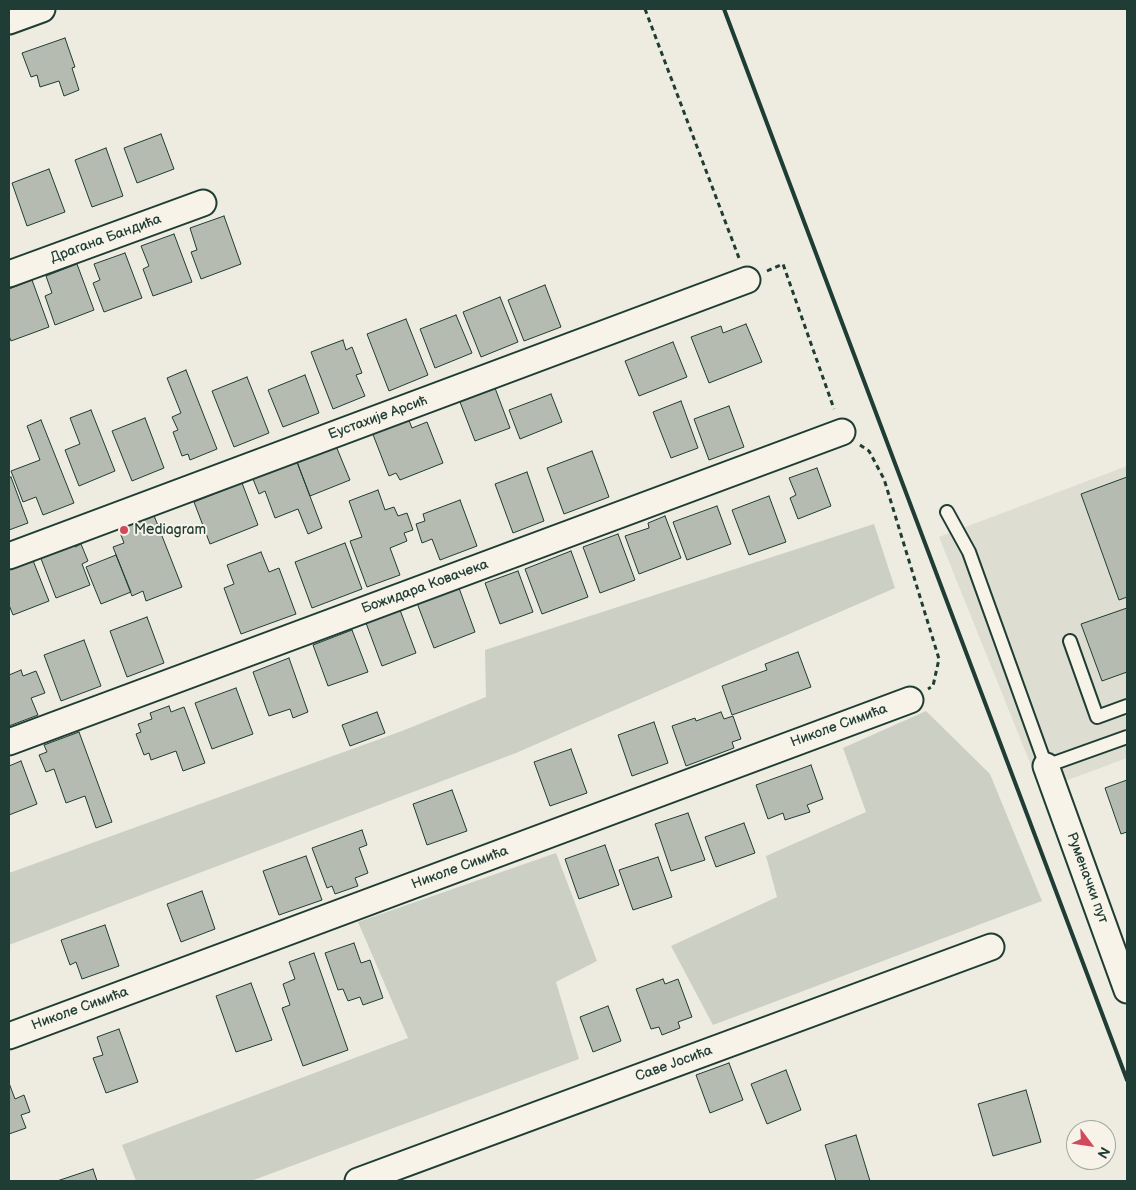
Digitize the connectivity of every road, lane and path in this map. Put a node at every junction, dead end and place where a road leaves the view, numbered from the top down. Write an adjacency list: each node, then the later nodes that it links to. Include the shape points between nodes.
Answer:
1 (42, 9): 3 (street)
2 (645, 9): 6 (path)
3 (9, 22)
4 (203, 203): 5 (street, Драгана Бандића)
5 (9, 274)
6 (747, 280): 7 (path, via 783,264); 9 (street, Еустахије Арсић)
7 (842, 432): 11 (path, via 868,451 884,480 939,659 933,686); 14 (street, Божидара Ковачека)
8 (947, 512): 15 (lane, via 969,552)
9 (9, 556)
10 (1070, 640): 12 (lane, via 1097,717)
11 (910, 700): 18 (street, Николе Симића)
12 (1127, 706)
13 (1127, 737): 15 (lane)
14 (9, 742)
15 (1046, 766): 17 (street, Руменачки пут)
16 (991, 946): 19 (street, Саве Јосића)
17 (1127, 989)
18 (9, 1036)
19 (358, 1181)

